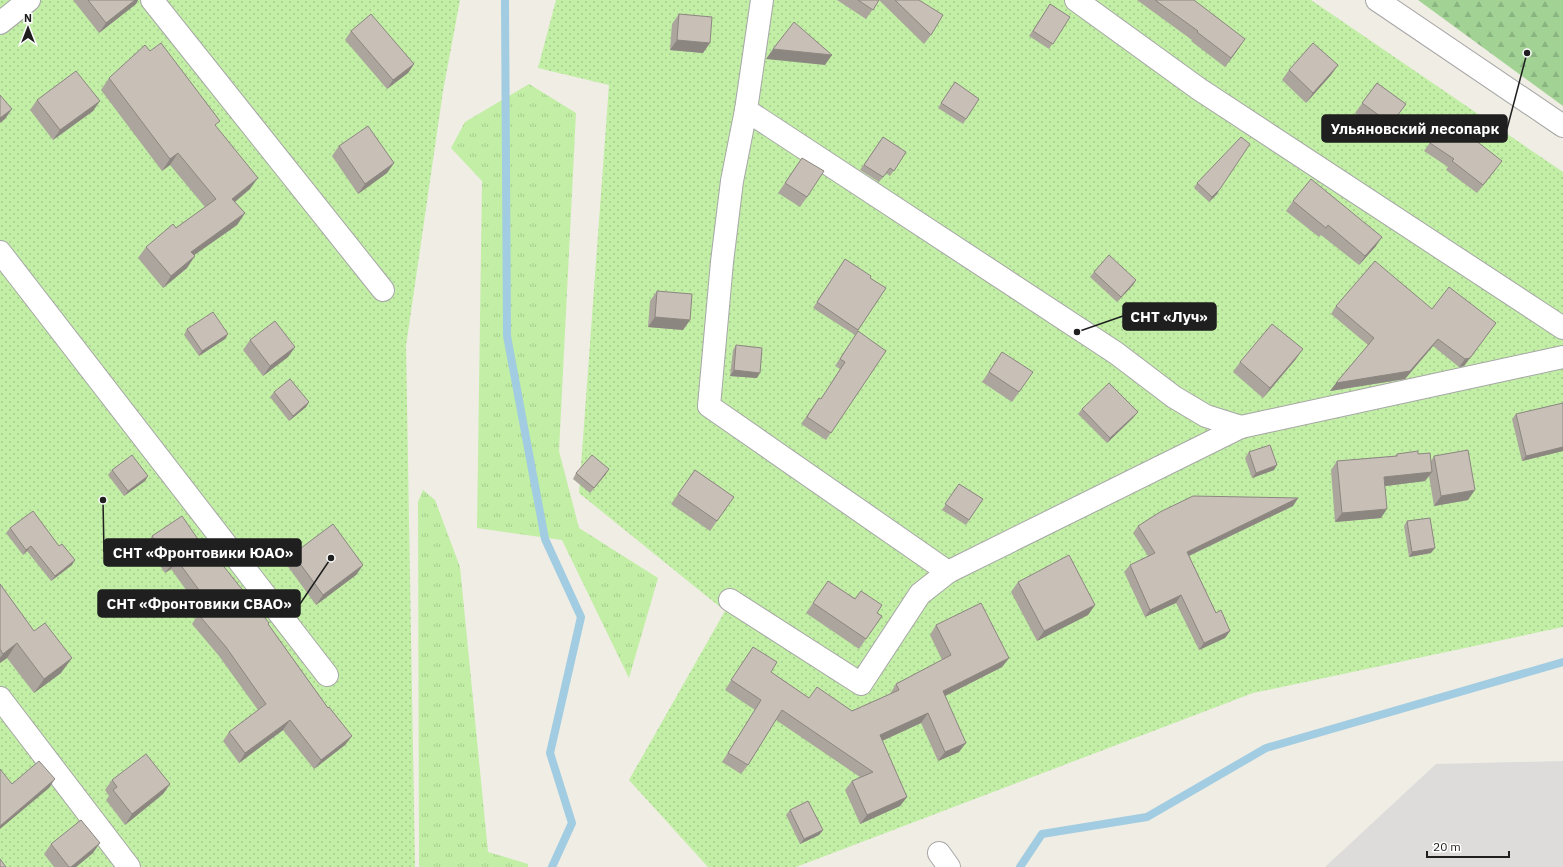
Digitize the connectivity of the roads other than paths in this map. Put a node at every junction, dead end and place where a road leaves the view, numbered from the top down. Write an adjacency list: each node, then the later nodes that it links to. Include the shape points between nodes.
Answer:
1 (29, 0): 6 (street)
2 (152, 0): 10 (street)
3 (762, 0): 7 (street)
4 (1076, 0): 11 (street, via 1199,89)
5 (1377, 0): 8 (street)
6 (0, 23)
7 (746, 110): 13 (street, via 1116,353 1174,396 1206,416); 14 (street, via 732,181 709,406)
8 (1563, 126)
9 (0, 252): 16 (street)
10 (383, 290)
11 (1563, 328)
12 (1563, 357): 13 (street)
13 (1241, 427): 14 (street)
14 (948, 572): 15 (street, via 920,594 861,684)
15 (730, 600)
16 (328, 675)
17 (0, 698): 18 (street)
18 (129, 867)

